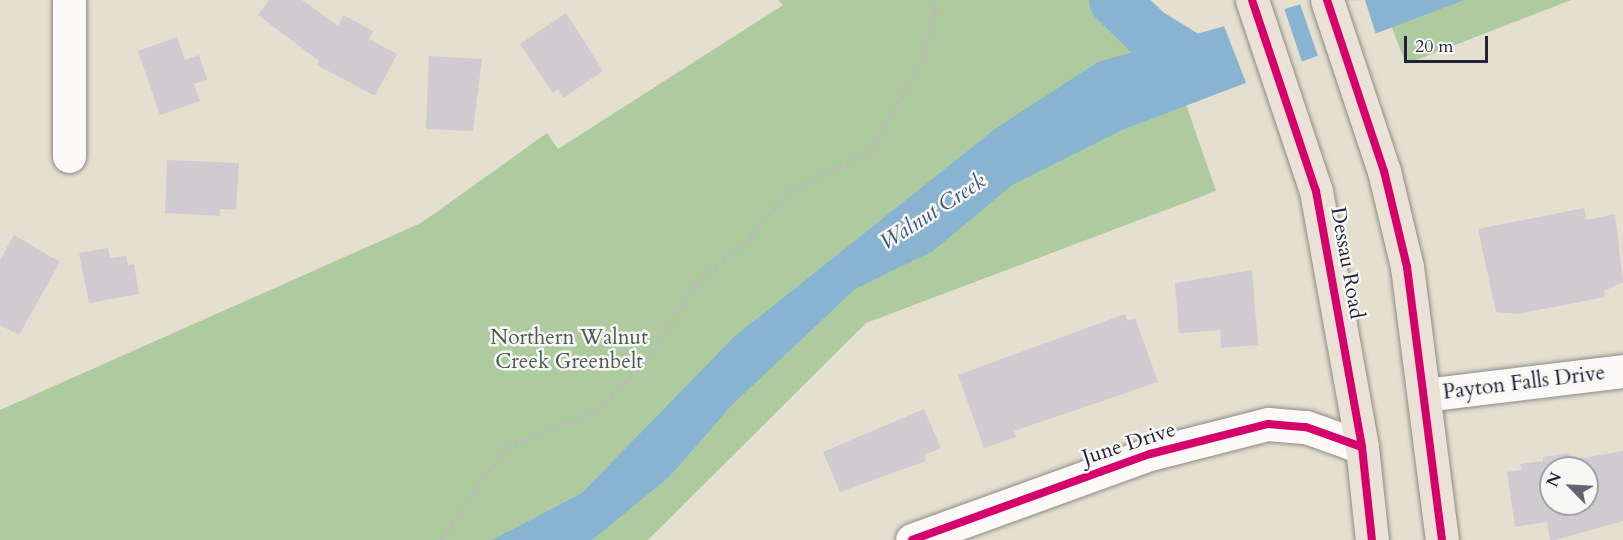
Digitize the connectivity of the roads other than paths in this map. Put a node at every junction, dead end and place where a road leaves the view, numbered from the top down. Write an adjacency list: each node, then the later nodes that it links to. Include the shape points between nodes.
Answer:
1 (69, 0): 4 (street)
2 (1252, 0): 7 (main road, Dessau Road, via 1316,191)
3 (1327, 0): 6 (main road, via 1384,171 1407,267)
4 (69, 156)
5 (1623, 371): 6 (street, Payton Falls Drive)
6 (1425, 395): 10 (main road)
7 (1362, 447): 8 (street, June Drive, via 1305,427 1268,424 1150,454); 9 (main road, Dessau Road)
8 (912, 540)
9 (1372, 540)
10 (1442, 540)

